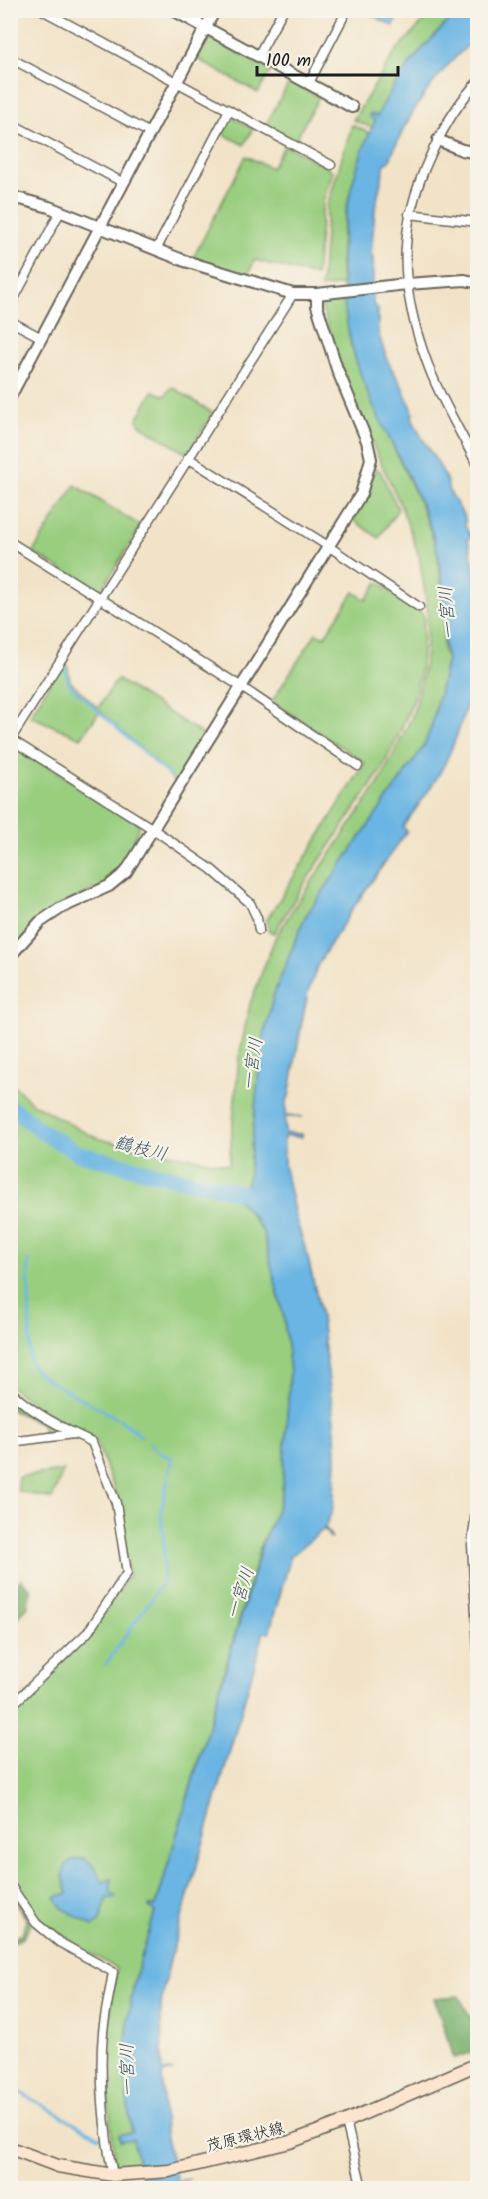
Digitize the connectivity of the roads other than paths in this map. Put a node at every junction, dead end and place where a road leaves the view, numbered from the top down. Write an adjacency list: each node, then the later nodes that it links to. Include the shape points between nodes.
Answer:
1 (42, 10): 10 (street)
2 (172, 10): 6 (street)
3 (215, 10): 6 (street)
4 (283, 10): 7 (street)
5 (347, 10): 11 (street)
6 (206, 28): 7 (street); 10 (street)
7 (258, 56): 11 (street)
8 (10, 58): 15 (street)
9 (477, 82): 16 (street, via 460,101)
10 (177, 83): 13 (street); 15 (street)
11 (309, 83): 12 (street)
12 (352, 107)
13 (229, 110): 18 (street); 26 (street)
14 (10, 123): 19 (street)
15 (150, 133): 19 (street)
16 (438, 140): 17 (street); 23 (street)
17 (477, 153)
18 (331, 165)
19 (124, 183): 25 (street)
20 (14, 197): 21 (street); 22 (street)
21 (60, 212): 25 (street); 31 (street)
22 (10, 213)
23 (409, 214): 24 (street); 28 (street)
24 (477, 222)
25 (99, 229): 26 (street); 33 (street)
26 (156, 250): 29 (street)
27 (477, 283): 28 (street, via 465,280)
28 (407, 284): 30 (street); 35 (street, via 428,366 451,419)
29 (292, 294): 30 (street); 36 (street)
30 (317, 294): 39 (street, via 317,306 334,359 371,459 361,494)
31 (10, 306)
32 (10, 321): 33 (street)
33 (42, 338): 34 (street)
34 (10, 398)
35 (475, 453): 37 (street)
36 (188, 458): 39 (street); 40 (street)
37 (477, 467)
38 (10, 542): 40 (street)
39 (328, 546): 41 (street); 42 (street)
40 (99, 599): 42 (street); 43 (street)
41 (419, 607)
42 (240, 686): 44 (street); 45 (street)
43 (11, 740): 45 (street)
44 (358, 766)
45 (153, 829): 46 (street, via 211,869 250,903); 47 (street, via 126,872 109,886 40,922)
46 (259, 930)
47 (10, 956)
48 (10, 1390): 49 (street)
49 (74, 1434): 50 (street); 54 (street, via 92,1442 116,1503 126,1573 88,1632)
50 (10, 1442)
51 (477, 1493): 52 (street, via 472,1545)
52 (477, 1630): 53 (street)
53 (477, 1648)
54 (10, 1707)
55 (10, 1885): 59 (street, via 36,1923 59,1942 113,1972 103,2031 102,2071)
56 (477, 2064): 57 (main road, 茂原環状線)
57 (346, 2121): 59 (main road, 茂原環状線, via 290,2142 203,2164); 60 (street)
58 (10, 2148): 59 (main road, 茂原環状線, via 58,2166)
59 (113, 2175)
60 (362, 2188)

